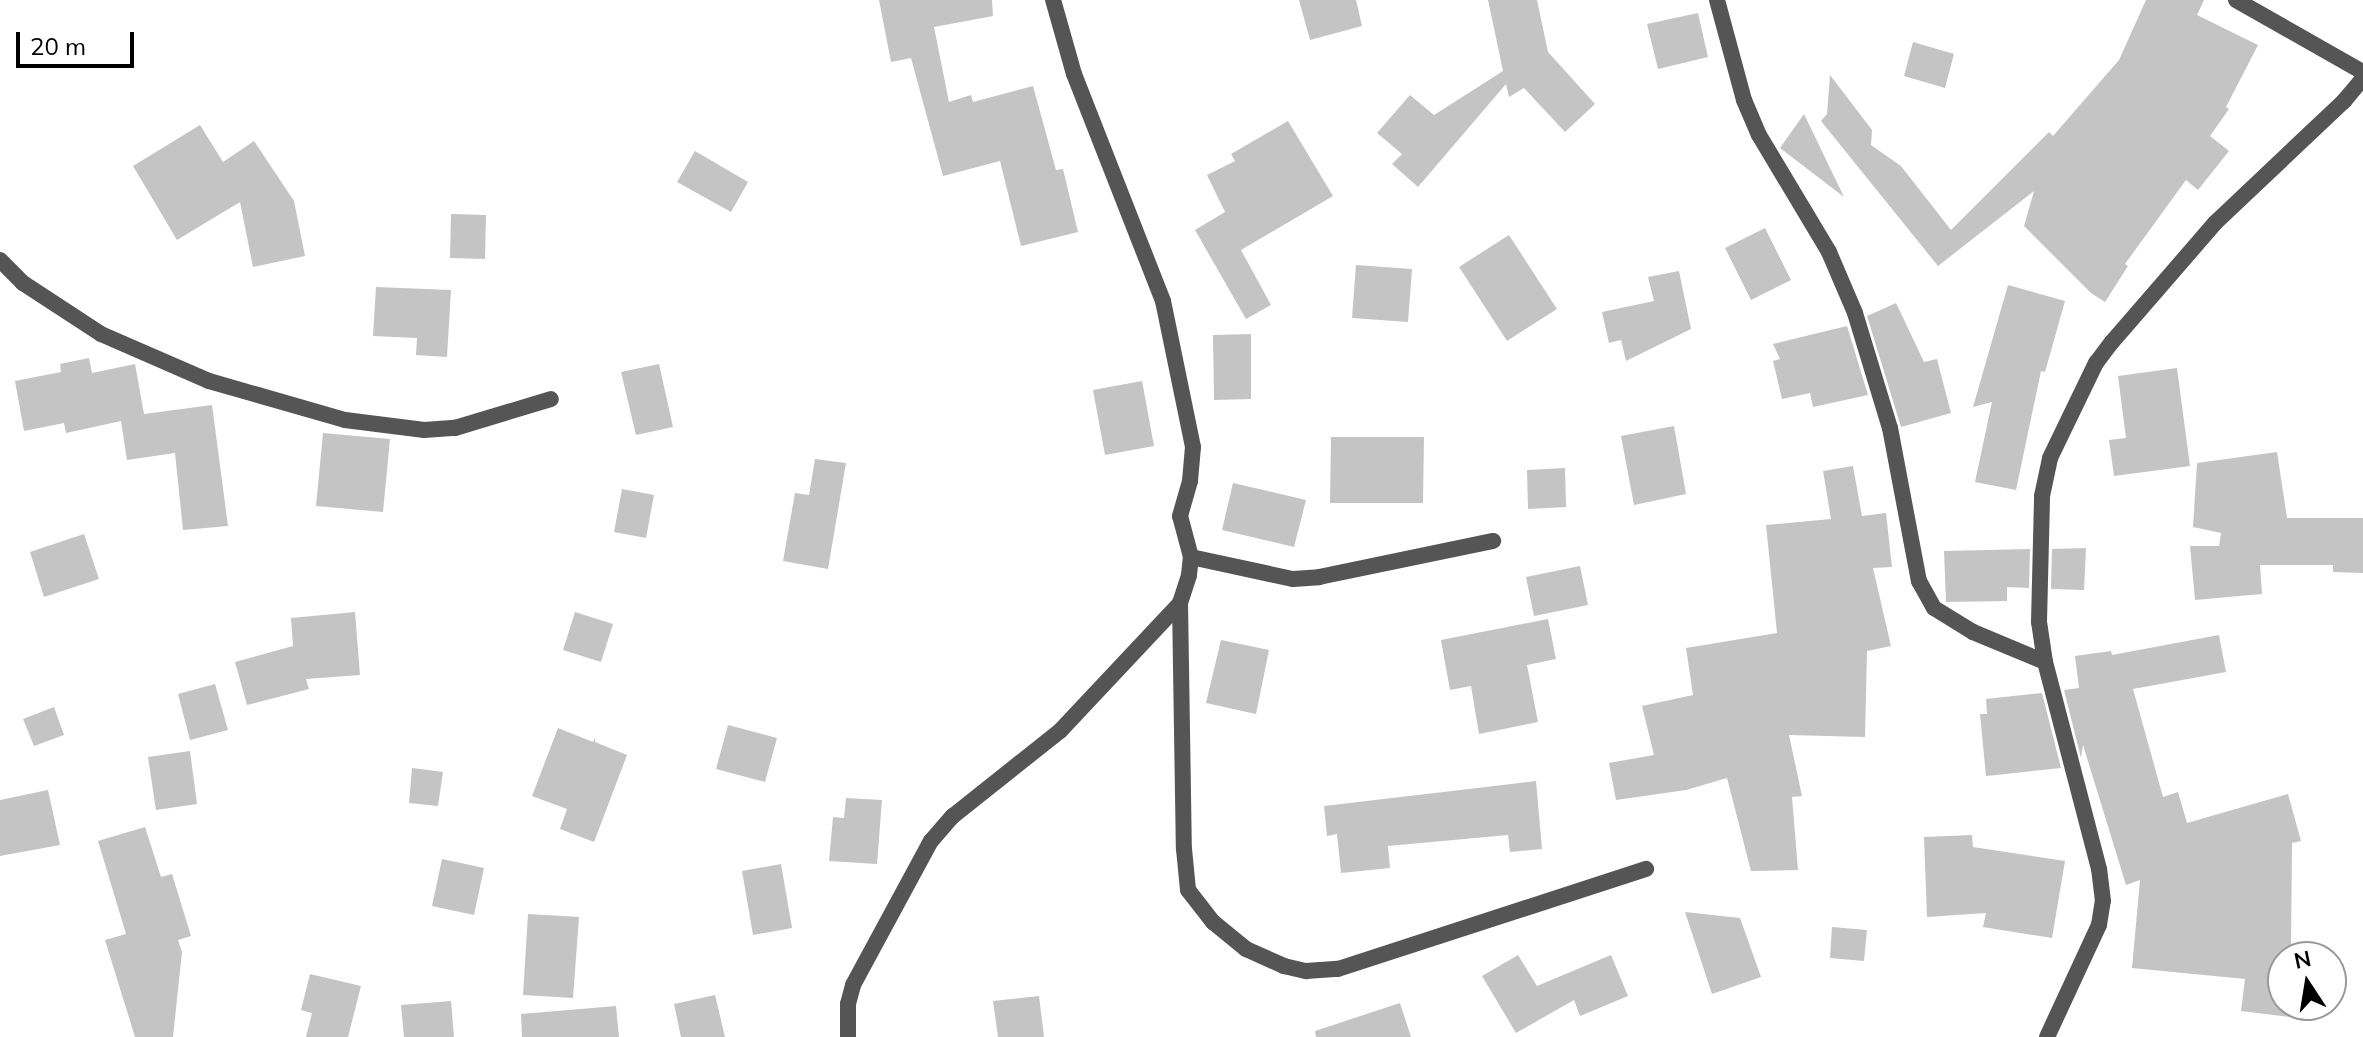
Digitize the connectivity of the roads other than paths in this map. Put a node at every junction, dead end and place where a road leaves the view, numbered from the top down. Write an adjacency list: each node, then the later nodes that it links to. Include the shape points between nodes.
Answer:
1 (1053, 0): 8 (street, via 1074,74 1163,301 1193,447 1180,516)
2 (1717, 0): 10 (street, via 1749,112 1829,252 1855,313 1890,428 1919,581 1934,608 1973,632)
3 (2236, 0): 4 (street)
4 (2363, 75): 10 (street, via 2344,101 2215,223 2096,363 2050,458 2042,496 2038,583)
5 (0, 260): 6 (street, via 23,283 101,334 209,381 345,420 424,430 455,428)
6 (551, 399)
7 (1493, 541): 8 (street, via 1293,579)
8 (1191, 557): 9 (street)
9 (1180, 603): 11 (street, via 1188,890 1206,915 1246,949 1306,971 1338,969); 12 (street, via 1060,731 953,816 931,841 853,985)
10 (2045, 662): 13 (street, via 2103,901 2099,925)
11 (1646, 869)
12 (848, 1037)
13 (2047, 1037)

